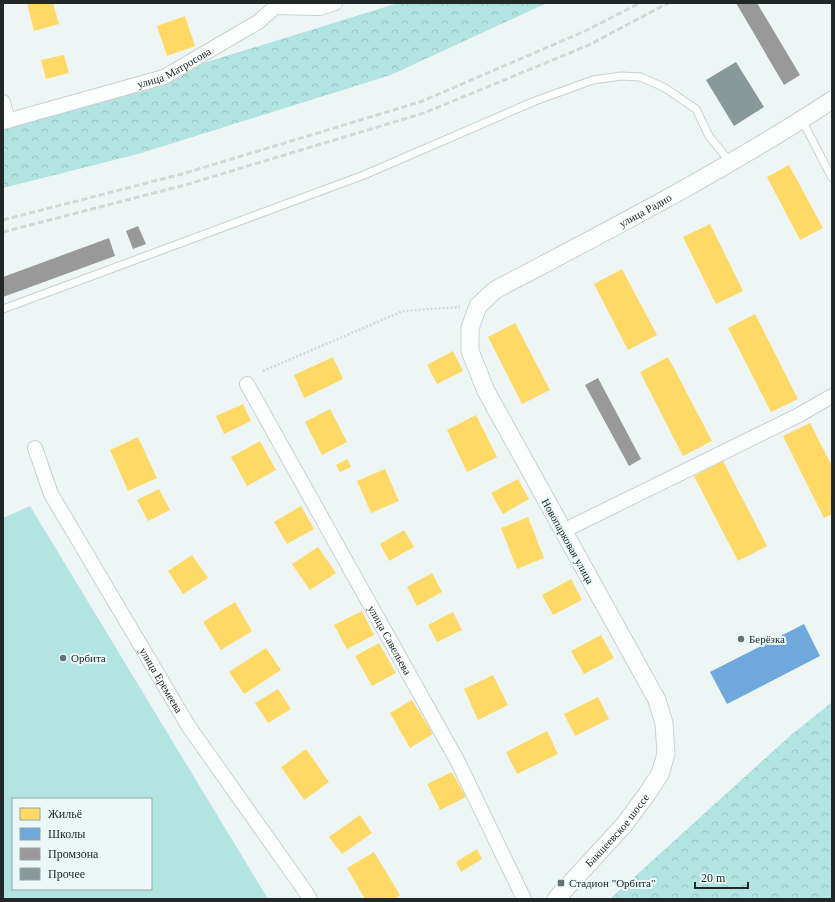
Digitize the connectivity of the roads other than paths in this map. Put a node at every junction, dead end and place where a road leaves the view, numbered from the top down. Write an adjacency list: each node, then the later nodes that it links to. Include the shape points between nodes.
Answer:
1 (335, 3): 2 (street, улица Матросова, via 320,8)
2 (278, 5): 6 (street, улица Матросова, via 258,22 164,77)
3 (832, 100): 5 (street, улица Радио)
4 (3, 102): 6 (street)
5 (802, 120): 7 (street, улица Радио); 8 (lane)
6 (5, 121)
7 (730, 162): 9 (lane, via 709,136 696,109 665,88 641,77 621,76 593,80 535,101 364,174); 10 (street, улица Радио, via 495,290 478,306)
8 (832, 178)
9 (3, 310)
10 (470, 328): 14 (street, Новопарковая улица, via 470,351 486,391)
11 (247, 384): 17 (street, улица Савельева, via 458,762)
12 (832, 396): 14 (street, via 799,415)
13 (35, 448): 16 (street, улица Еремеева, via 51,494 189,727)
14 (563, 531): 15 (street, Новопарковая улица, via 657,700 664,723)
15 (666, 754): 18 (street, Бакшеевское шоссе, via 660,774 648,794)
16 (310, 899)
17 (524, 899)
18 (556, 899)

